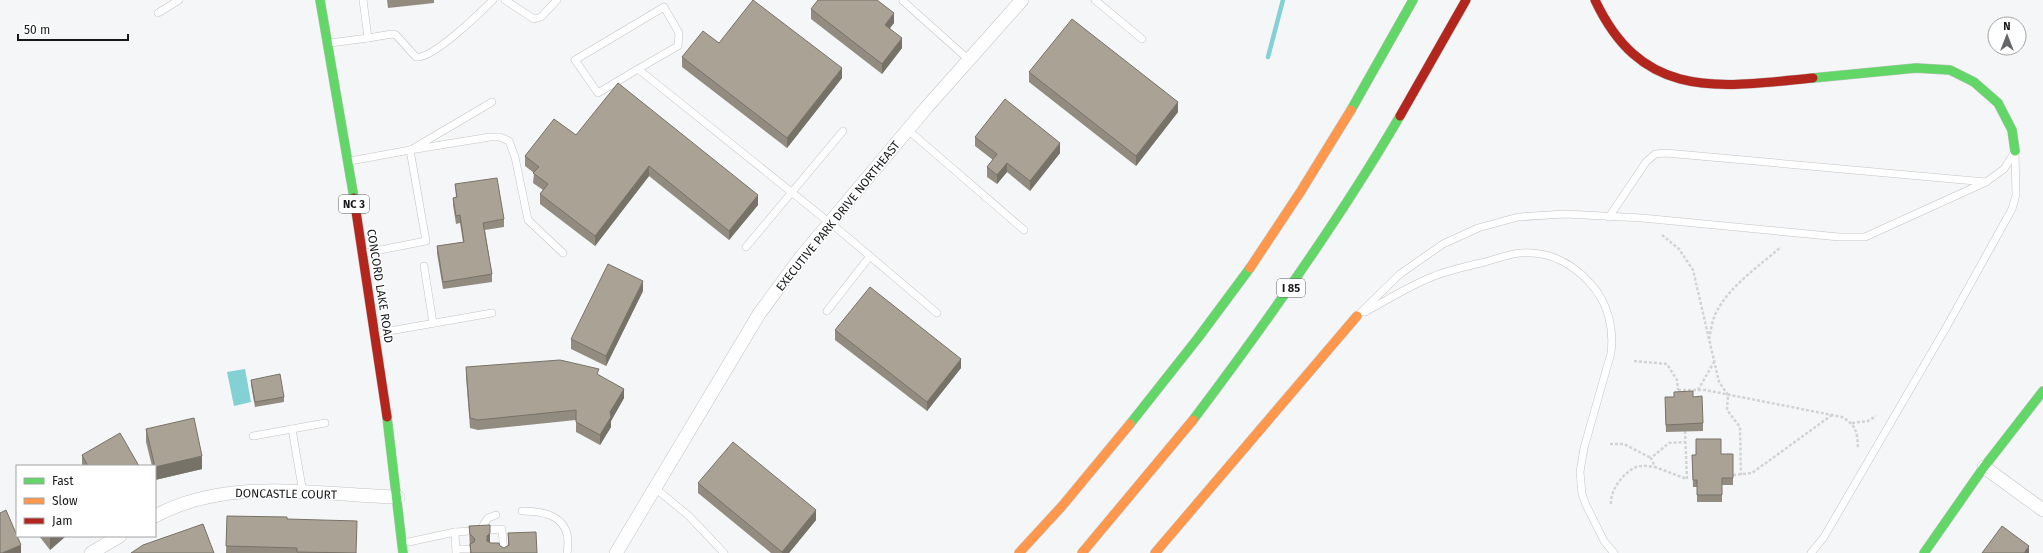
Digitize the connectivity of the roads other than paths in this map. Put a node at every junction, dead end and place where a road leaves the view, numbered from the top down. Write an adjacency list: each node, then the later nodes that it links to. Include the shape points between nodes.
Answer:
1 (179, 0): 13 (lane)
2 (320, 0): 16 (main road, CONCORD LAKE ROAD / NC 3)
3 (363, 0): 14 (lane)
4 (493, 0): 14 (lane, via 450,39 420,58 416,57 396,35)
5 (505, 0): 6 (lane, via 534,18 541,17)
6 (557, 0)
7 (1022, 0): 17 (street, EXECUTIVE PARK DRIVE NORTHEAST)
8 (1095, 0): 15 (lane)
9 (1413, 0): 65 (main road, via 1314,170 1261,252 1217,313 1097,464)
10 (1466, 0): 66 (main road, I 85, via 1345,208 1264,328 1185,430)
11 (1595, 0): 23 (main road, via 1609,26 1624,45 1647,64 1672,78 1702,84 1736,85 1916,68 1950,70 1974,82 1998,103 2012,130)
12 (903, 1): 17 (lane)
13 (158, 13)
14 (368, 38): 16 (lane)
15 (1142, 39)
16 (328, 44): 24 (main road, CONCORD LAKE ROAD / NC 3)
17 (969, 60): 20 (street, EXECUTIVE PARK DRIVE NORTHEAST)
18 (638, 69): 18 (lane, via 598,93 575,60 664,6 679,32 678,46); 26 (lane)
19 (492, 102): 22 (lane)
20 (908, 130): 28 (street, EXECUTIVE PARK DRIVE NORTHEAST); 29 (lane)
21 (843, 131): 26 (lane)
22 (410, 150): 24 (lane); 31 (lane, via 490,137 500,137 509,141 515,157 528,220); 32 (lane, via 426,241)
23 (2015, 151): 25 (lane, via 2004,169); 69 (lane, via 2016,195 2012,209 1828,530)
24 (347, 161): 32 (main road, CONCORD LAKE ROAD / NC 3)
25 (1986, 182): 27 (lane, via 1865,237); 27 (lane, via 1655,154 1646,162)
26 (791, 193): 28 (lane); 30 (lane)
27 (1609, 217): 38 (lane, via 1565,214 1518,217 1478,228 1443,244 1400,274)
28 (828, 223): 33 (lane); 46 (street, EXECUTIVE PARK DRIVE NORTHEAST, via 759,314)
29 (1024, 230)
30 (746, 247)
31 (563, 253)
32 (363, 254): 40 (main road, CONCORD LAKE ROAD / NC 3)
33 (870, 256): 35 (lane); 37 (lane)
34 (424, 266): 39 (lane)
35 (827, 311)
36 (492, 313): 39 (lane)
37 (937, 313)
38 (1357, 316): 67 (main road); 68 (lane, via 1431,277 1520,253 1558,259 1580,271 1603,302 1611,322 1612,341 1611,353 1584,448 1580,472 1582,494 1604,541)
39 (433, 323): 40 (lane)
40 (376, 333): 48 (main road, CONCORD LAKE ROAD / NC 3)
41 (2043, 391): 45 (main road)
42 (325, 423): 43 (lane)
43 (292, 429): 44 (lane); 47 (lane)
44 (253, 436)
45 (1984, 467): 49 (street); 70 (main road)
46 (655, 488): 63 (street, EXECUTIVE PARK DRIVE NORTHEAST); 64 (lane, via 689,516)
47 (303, 493): 48 (street, DONCASTLE COURT); 51 (street, DONCASTLE COURT, via 236,492 193,500)
48 (398, 497): 56 (main road, CONCORD LAKE ROAD / NC 3)
49 (2043, 510)
50 (522, 511): 62 (lane, via 541,511 555,517 564,525 568,535)
51 (156, 515)
52 (496, 515): 53 (lane, via 488,518)
53 (480, 530): 54 (lane); 58 (lane, via 502,529)
54 (455, 532): 56 (lane); 59 (lane)
55 (118, 537): 60 (street)
56 (402, 543): 61 (main road, CONCORD LAKE ROAD / NC 3)
57 (470, 549): 59 (lane)
58 (501, 549)
59 (456, 551)
60 (91, 553)
61 (403, 553)
62 (567, 553)
63 (616, 553)
64 (724, 553)
65 (1019, 553)
66 (1082, 553)
67 (1155, 553)
68 (1614, 553)
69 (1811, 553)
70 (1924, 553)

